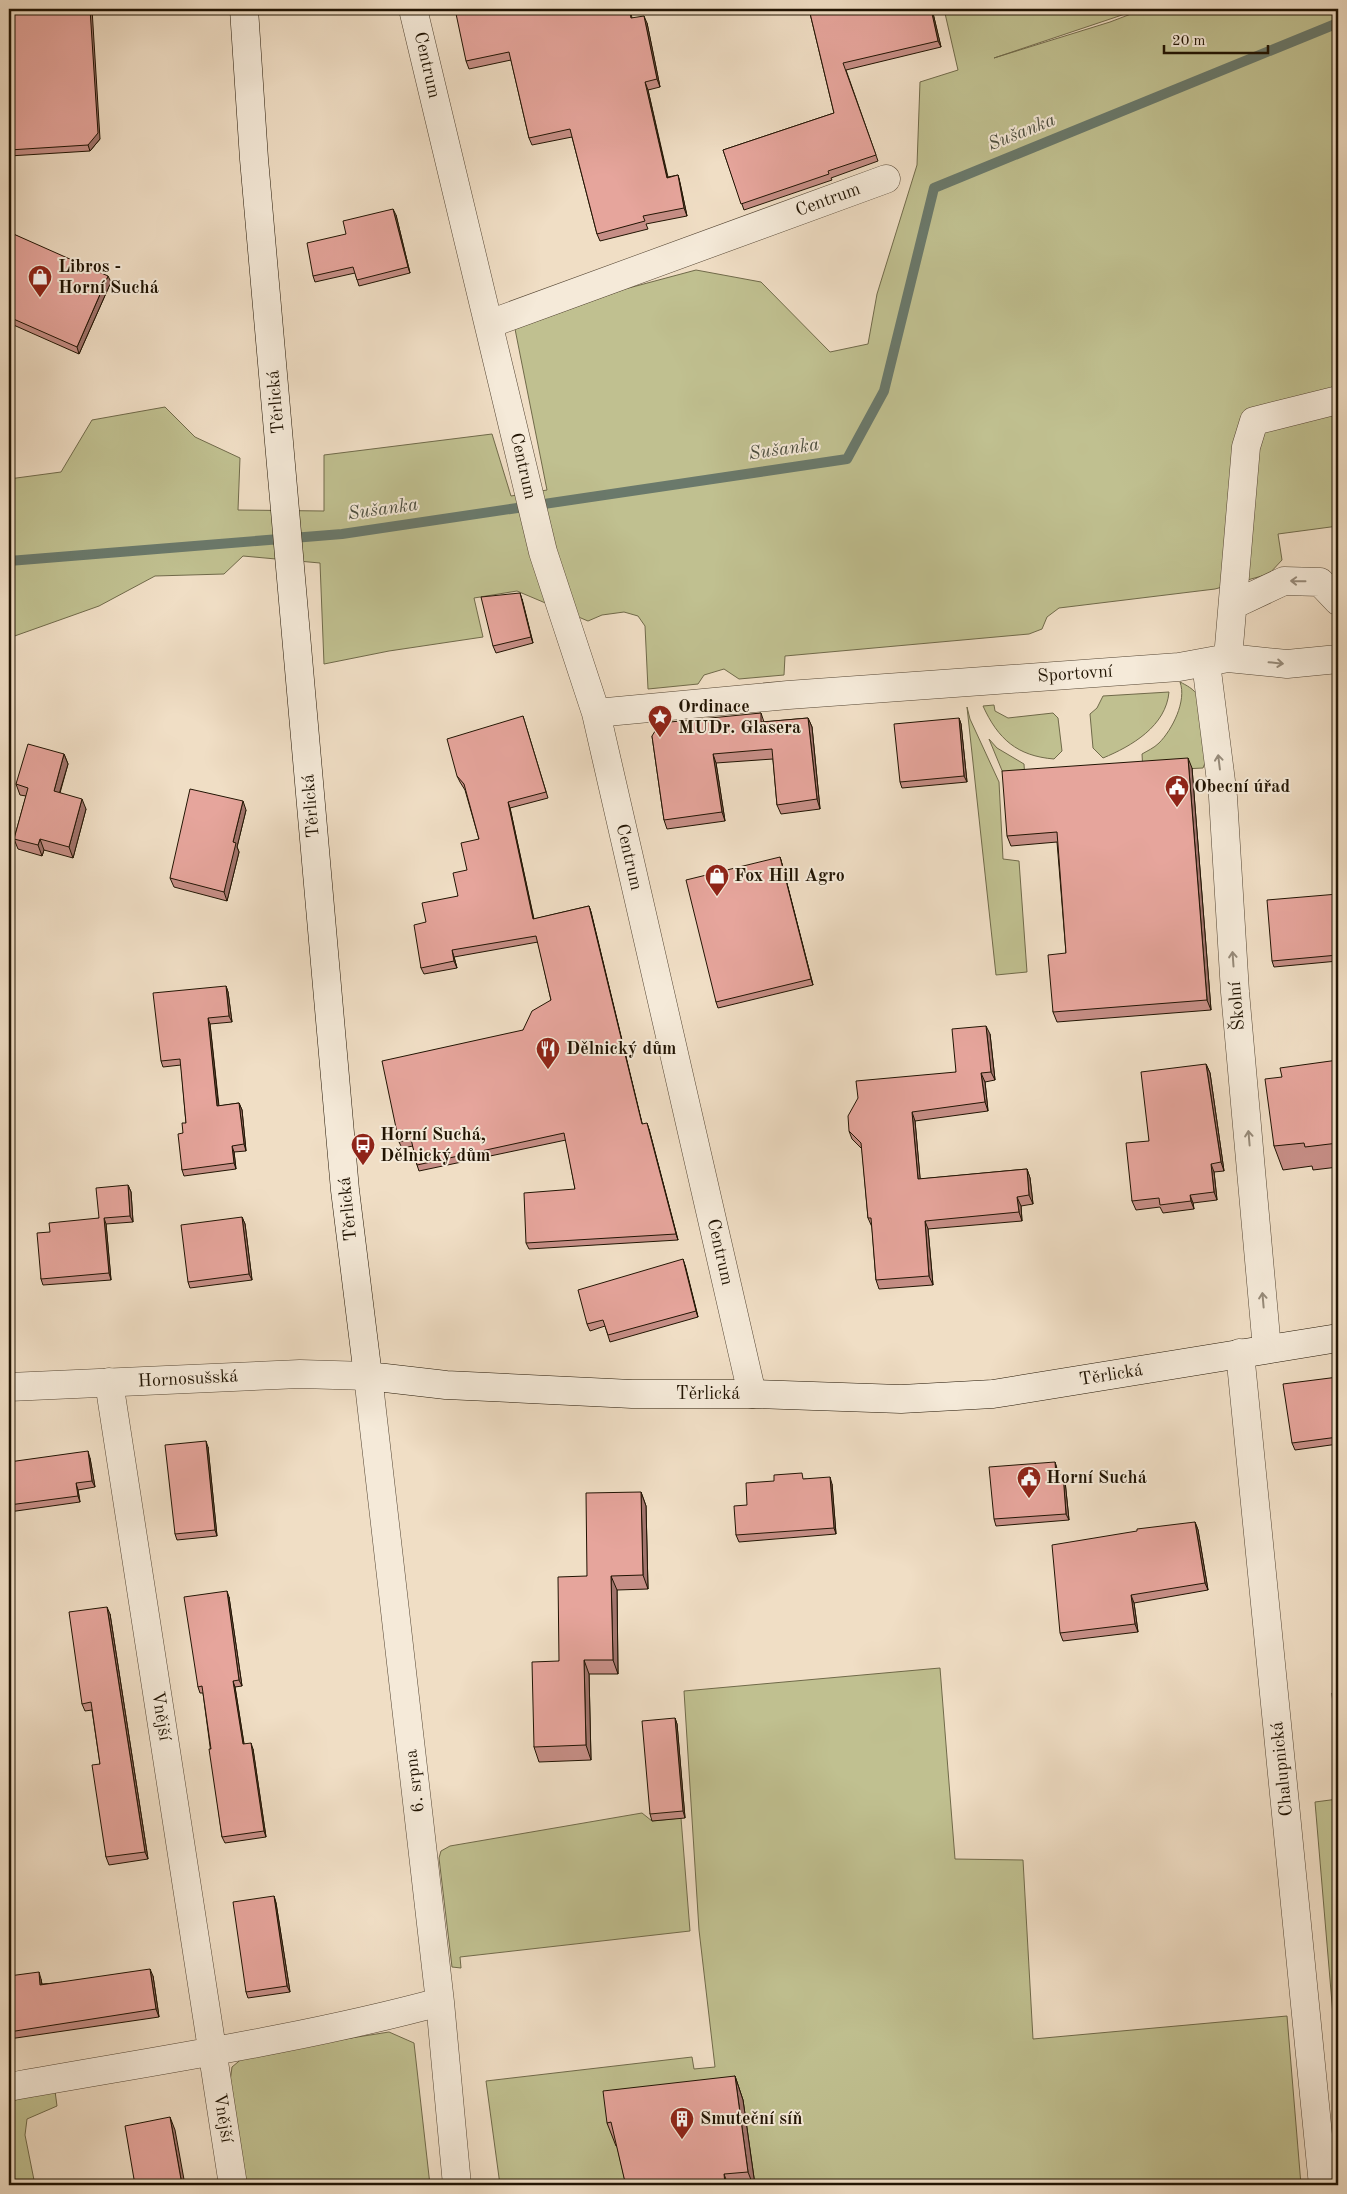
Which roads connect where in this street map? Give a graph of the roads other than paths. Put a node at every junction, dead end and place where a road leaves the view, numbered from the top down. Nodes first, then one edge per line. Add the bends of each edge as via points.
1 (244, 9) edge
2 (413, 9) edge
3 (886, 179) dead end
4 (489, 324) junction
5 (1338, 400) edge
6 (1338, 601) edge
7 (1233, 605) junction
8 (1338, 660) edge
9 (1217, 661) junction
10 (596, 713) junction
11 (1338, 1338) edge
12 (1267, 1349) junction
13 (1240, 1353) junction
14 (368, 1376) junction
15 (109, 1382) junction
16 (9, 1387) edge
17 (752, 1394) junction
18 (440, 2002) junction
19 (213, 2051) junction
20 (9, 2087) edge
21 (233, 2185) edge
22 (457, 2185) edge
23 (1323, 2185) edge

1 - 14 street, Těrlická via 250,112 345,1190
2 - 4 street, Centrum
3 - 4 street, Centrum
4 - 10 street, Centrum via 543,552
5 - 7 street via 1254,420 1246,447
6 -> 7 street via 1320,582 1284,581
7 - 9 street
9 -> 8 street, Sportovní via 1287,664
9 - 10 street, Sportovní via 1179,667
12 -> 9 street, Školní via 1235,992
10 - 17 street, Centrum
11 - 12 street, Těrlická
12 - 13 street, Těrlická
13 - 17 street, Těrlická via 993,1394 901,1400
13 - 23 street, Chalupnická
14 - 15 street, Hornosušská via 300,1374
14 - 17 street, Těrlická via 446,1385 632,1394
14 - 18 street, 6. srpna
15 - 16 street, Hornosušská
15 - 19 street, Vnější
18 - 19 street via 388,2016
18 - 22 street, 6. srpna
19 - 20 street
19 - 21 street, Vnější

